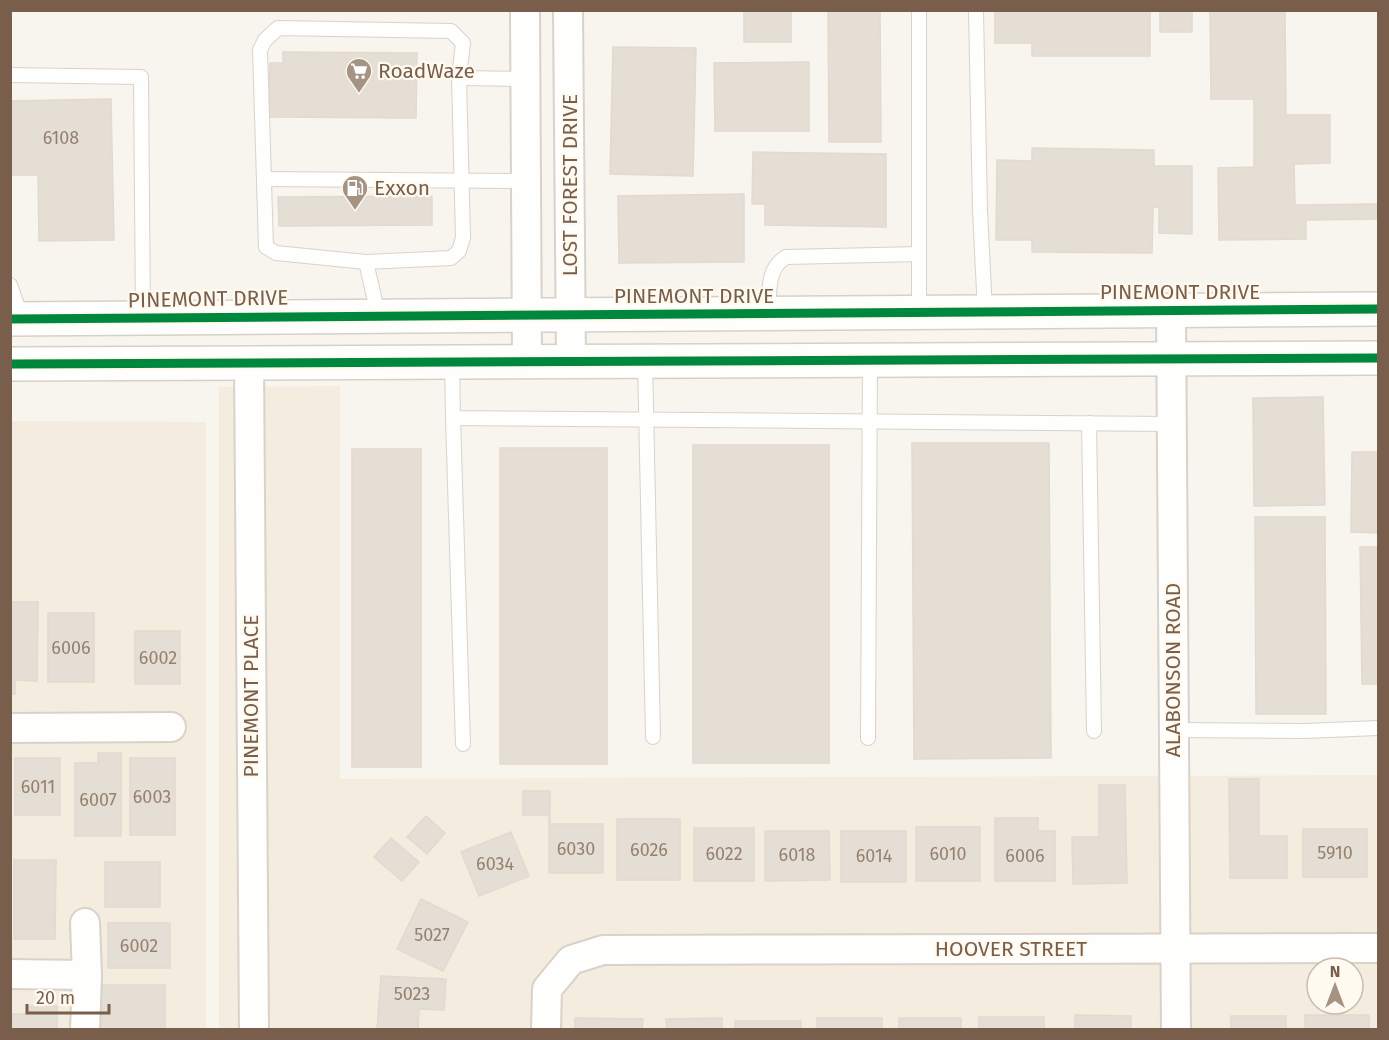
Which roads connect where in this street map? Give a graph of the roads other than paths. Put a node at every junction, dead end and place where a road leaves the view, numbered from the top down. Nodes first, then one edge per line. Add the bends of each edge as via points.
1 (525, 10) edge
2 (568, 10) edge
3 (918, 10) edge
4 (976, 10) edge
5 (10, 75) edge
6 (459, 78) junction
7 (525, 79) junction
8 (569, 79) junction
9 (264, 179) junction
10 (462, 180) junction
11 (526, 182) junction
12 (919, 254) junction
13 (366, 262) junction
14 (10, 285) edge
15 (1378, 309) edge
16 (1171, 310) junction
17 (919, 312) junction
18 (985, 312) junction
19 (768, 313) junction
20 (378, 315) junction
21 (527, 315) junction
22 (571, 315) junction
23 (143, 318) junction
24 (16, 319) edge
25 (1378, 358) edge
26 (870, 359) junction
27 (1171, 359) junction
28 (527, 360) junction
29 (571, 360) junction
30 (645, 360) junction
31 (452, 361) junction
32 (249, 362) junction
33 (17, 364) edge
34 (453, 418) junction
35 (645, 419) junction
36 (869, 421) junction
37 (1089, 423) junction
38 (1171, 424) junction
39 (171, 727) dead end
40 (10, 728) edge
41 (1378, 728) edge
42 (1174, 730) junction
43 (1094, 731) dead end
44 (653, 737) dead end
45 (868, 738) dead end
46 (463, 744) dead end
47 (85, 923) dead end
48 (1175, 948) junction
49 (1378, 948) edge
50 (10, 974) edge
51 (87, 975) junction
52 (86, 1029) edge
53 (254, 1029) edge
54 (546, 1029) edge
55 (1176, 1029) edge

1 - 7 street, LOST FOREST DRIVE
2 - 8 street, LOST FOREST DRIVE
3 - 12 lane
4 - 18 lane
5 - 23 lane via 141,77
6 - 7 lane
6 - 9 lane via 463,43 451,31 278,28 260,50
6 - 10 lane
7 - 8 street
7 - 11 street, LOST FOREST DRIVE
8 - 22 street, LOST FOREST DRIVE
9 - 10 lane
9 - 13 lane via 266,247 276,253
10 - 11 lane
10 - 13 lane via 463,238 459,251 451,258
11 - 21 street, LOST FOREST DRIVE
12 - 17 lane
12 - 19 lane via 786,257 772,271
13 - 20 lane
14 - 24 lane
15 - 16 main road, PINEMONT DRIVE
16 - 18 main road, PINEMONT DRIVE
16 - 27 street, ALABONSON ROAD
17 - 18 main road, PINEMONT DRIVE
17 - 19 main road, PINEMONT DRIVE
19 - 22 main road, PINEMONT DRIVE
20 - 21 main road, PINEMONT DRIVE
20 - 23 main road, PINEMONT DRIVE
21 - 22 main road, PINEMONT DRIVE
21 - 28 street, LOST FOREST DRIVE
22 - 29 street, LOST FOREST DRIVE
23 - 24 main road, PINEMONT DRIVE
24 - 33 main road
25 - 27 main road
26 - 27 main road
26 - 30 main road
26 - 36 lane
27 - 38 street, ALABONSON ROAD
28 - 29 main road
28 - 31 main road
29 - 30 main road
30 - 35 lane
31 - 32 main road
31 - 34 lane
32 - 33 main road
32 - 53 street, PINEMONT PLACE
34 - 35 lane
34 - 46 lane
35 - 36 lane
35 - 44 lane
36 - 37 lane
36 - 45 lane
37 - 38 lane
37 - 43 lane
38 - 42 street, ALABONSON ROAD
39 - 40 street
41 - 42 lane
42 - 48 street, ALABONSON ROAD
47 - 51 street
48 - 49 street, HOOVER STREET
48 - 54 street, HOOVER STREET via 603,950 571,960 547,989
48 - 55 street, ALABONSON ROAD
50 - 51 street
51 - 52 street

